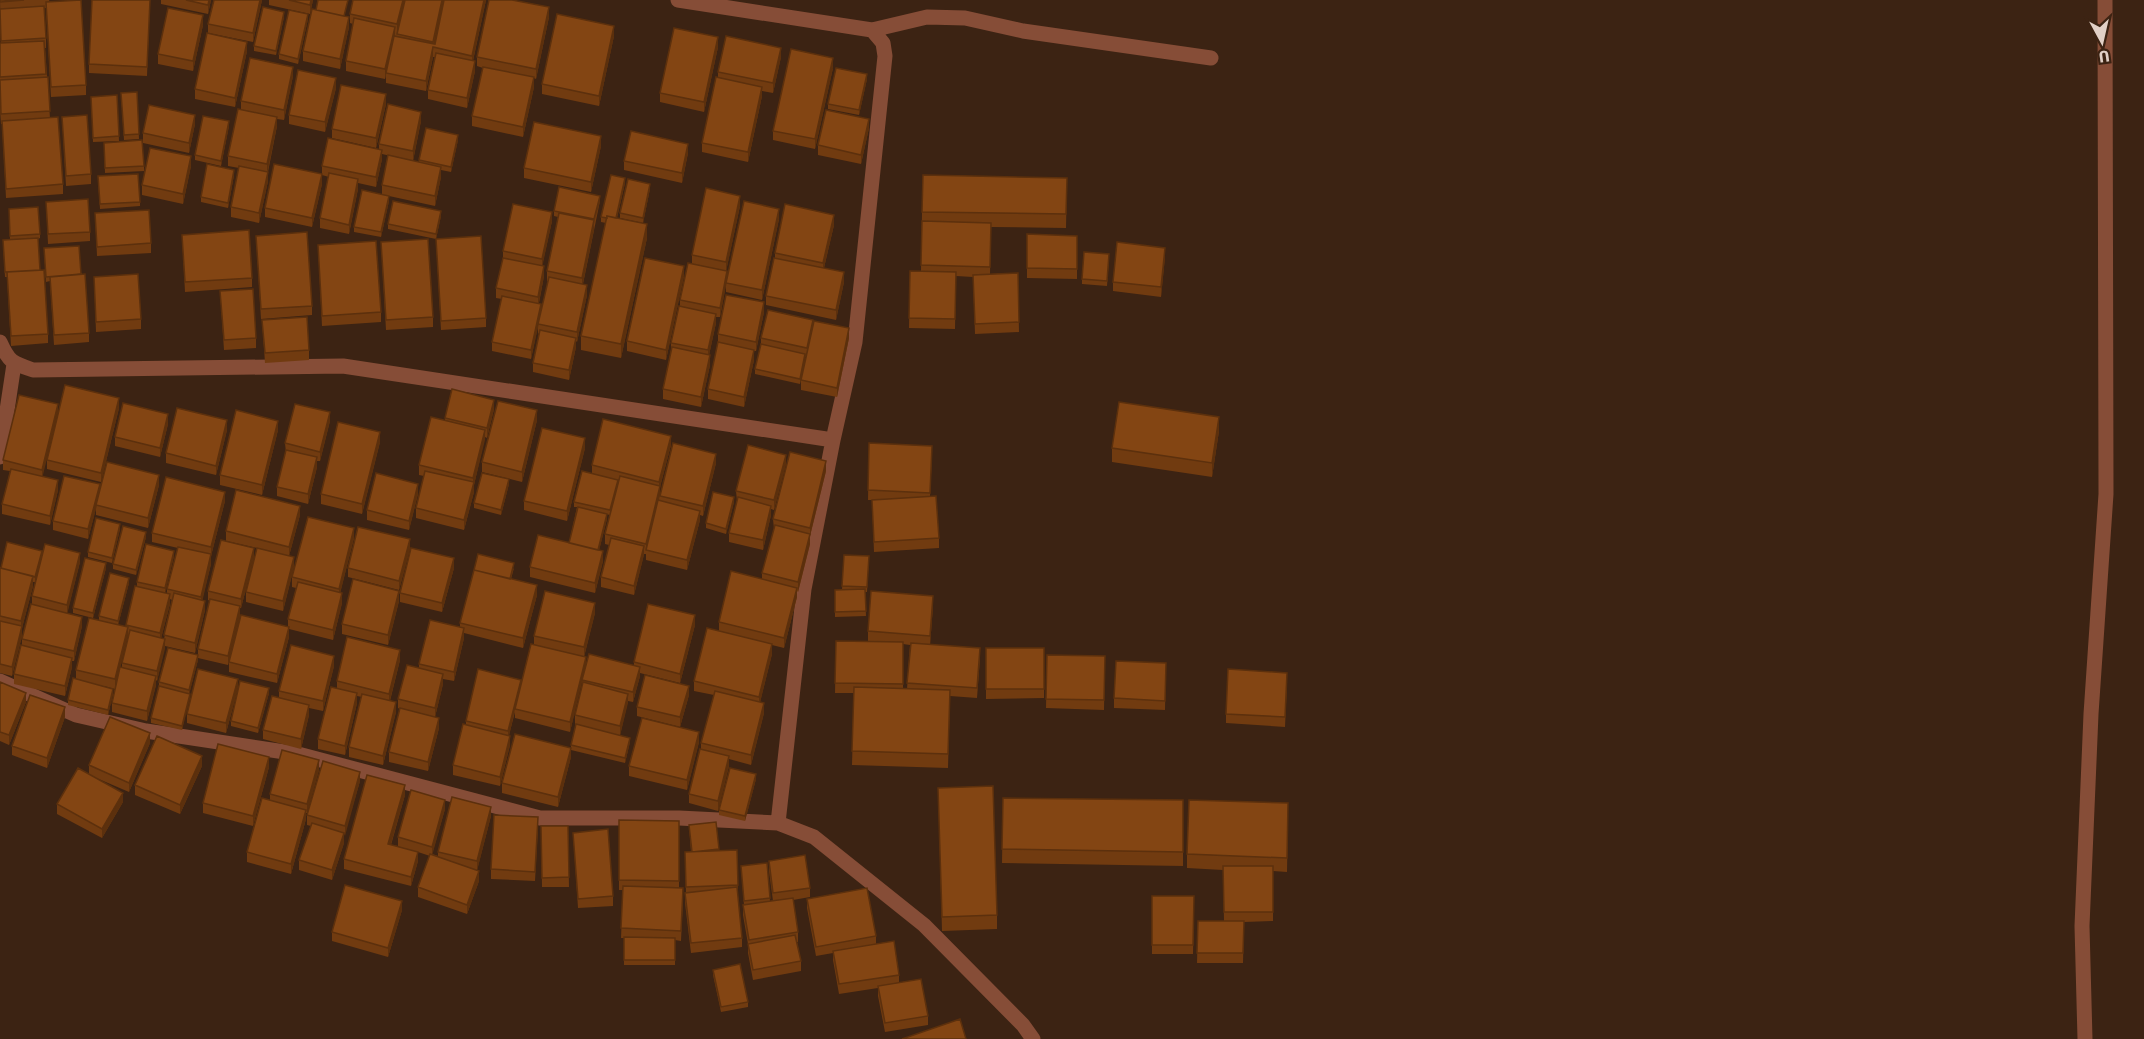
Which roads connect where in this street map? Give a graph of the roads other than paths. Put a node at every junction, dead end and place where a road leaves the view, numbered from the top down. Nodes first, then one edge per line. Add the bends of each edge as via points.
1 (678, 0) edge
2 (2105, 0) edge
3 (872, 30) junction
4 (1211, 58) dead end
5 (0, 342) edge
6 (14, 364) junction
7 (833, 440) junction
8 (0, 457) edge
9 (0, 681) edge
10 (778, 823) junction
11 (1033, 1039) edge
12 (2085, 1039) edge

1 - 3 street
2 - 12 street via 2106,494 2083,891
3 - 4 street via 927,17 965,18 1023,31
3 - 7 street via 883,43 885,56 855,342
5 - 6 street
6 - 7 street via 33,370 343,366
6 - 8 street
7 - 10 street via 804,589
9 - 10 street via 76,716 298,754 540,818
10 - 11 street via 814,837 924,925

